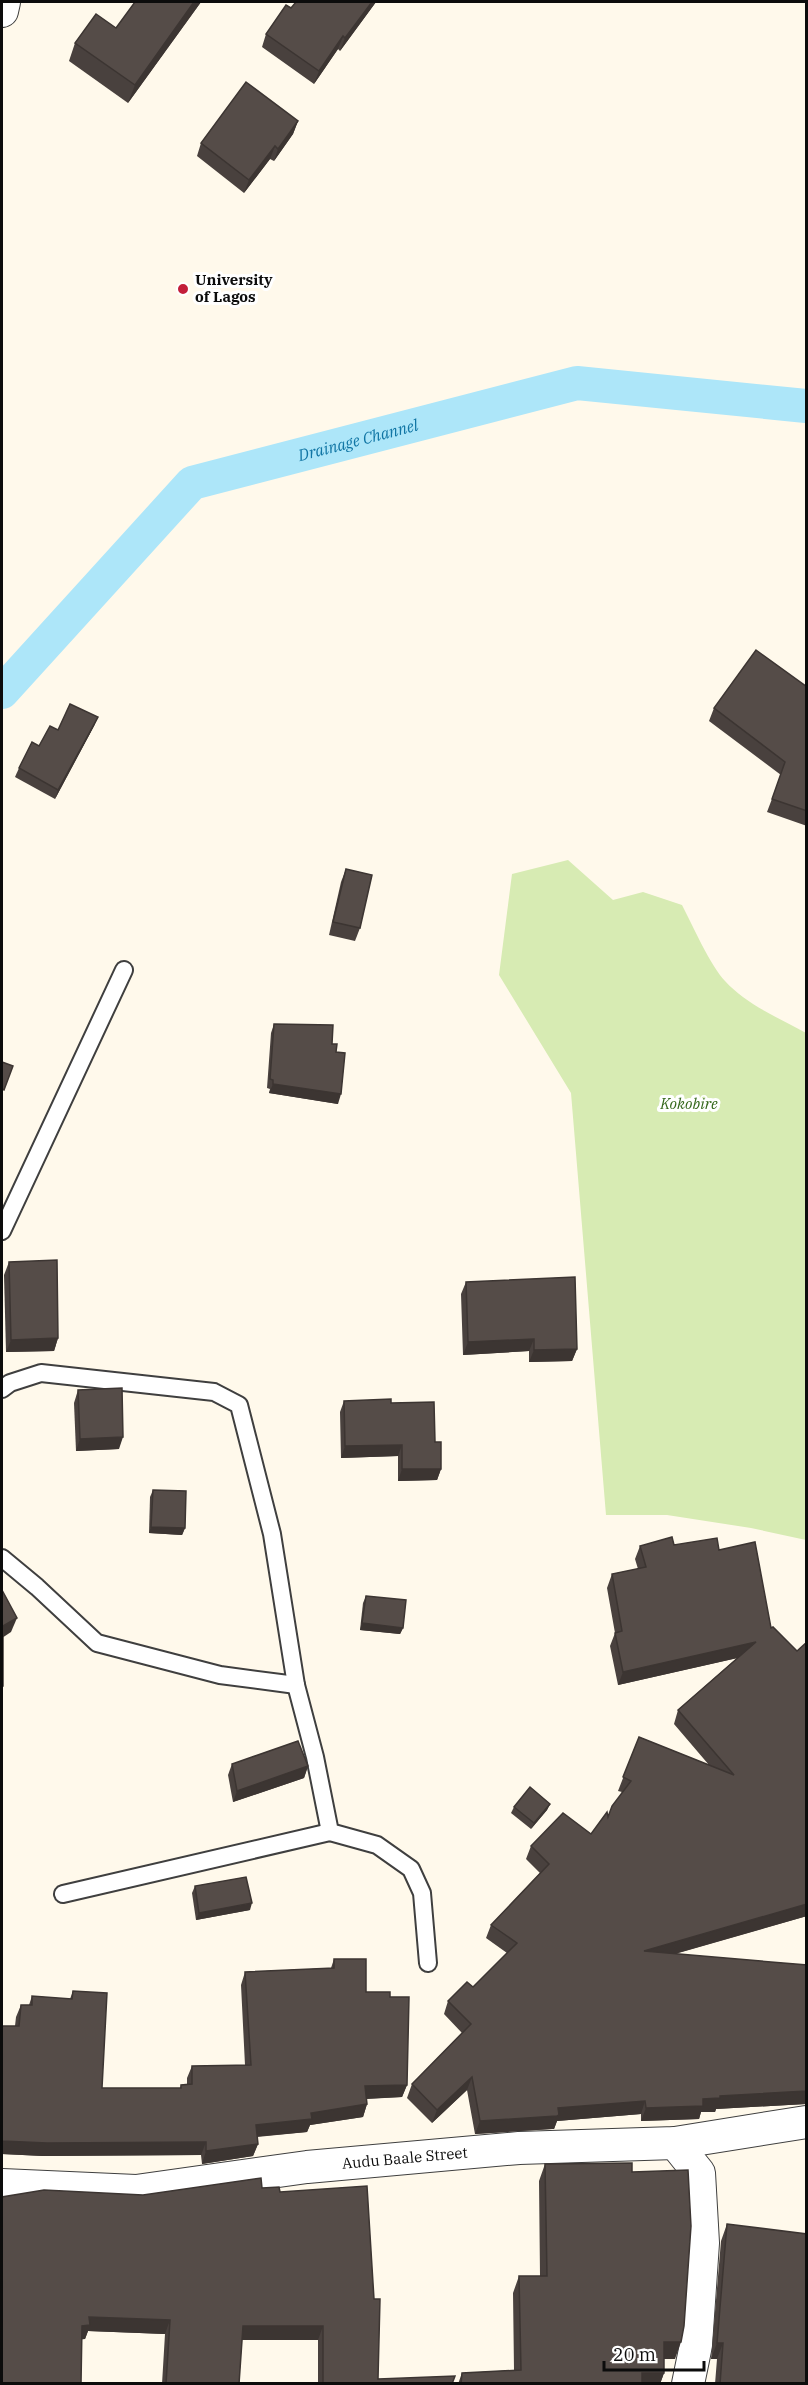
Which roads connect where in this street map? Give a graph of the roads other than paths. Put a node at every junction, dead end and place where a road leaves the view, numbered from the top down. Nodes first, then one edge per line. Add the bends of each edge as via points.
1 (4, 2) edge
2 (2, 11) edge
3 (124, 970) dead end
4 (2, 1231) edge
5 (2, 1389) edge
6 (2, 1558) edge
7 (296, 1685) junction
8 (330, 1832) junction
9 (63, 1894) dead end
10 (428, 1962) dead end
11 (807, 2121) edge
12 (675, 2143) junction
13 (2, 2185) edge
14 (688, 2384) edge

1 - 2 street
3 - 4 lane
5 - 7 lane via 41,1373 214,1392 238,1405 272,1534
6 - 7 lane via 97,1643 220,1675
7 - 8 lane
8 - 9 lane
8 - 10 lane via 377,1845 411,1869 422,1893
11 - 12 street, Audu Baale Street
12 - 13 street, Audu Baale Street via 484,2151 307,2167 136,2190
12 - 14 street via 699,2173 702,2231 696,2345

